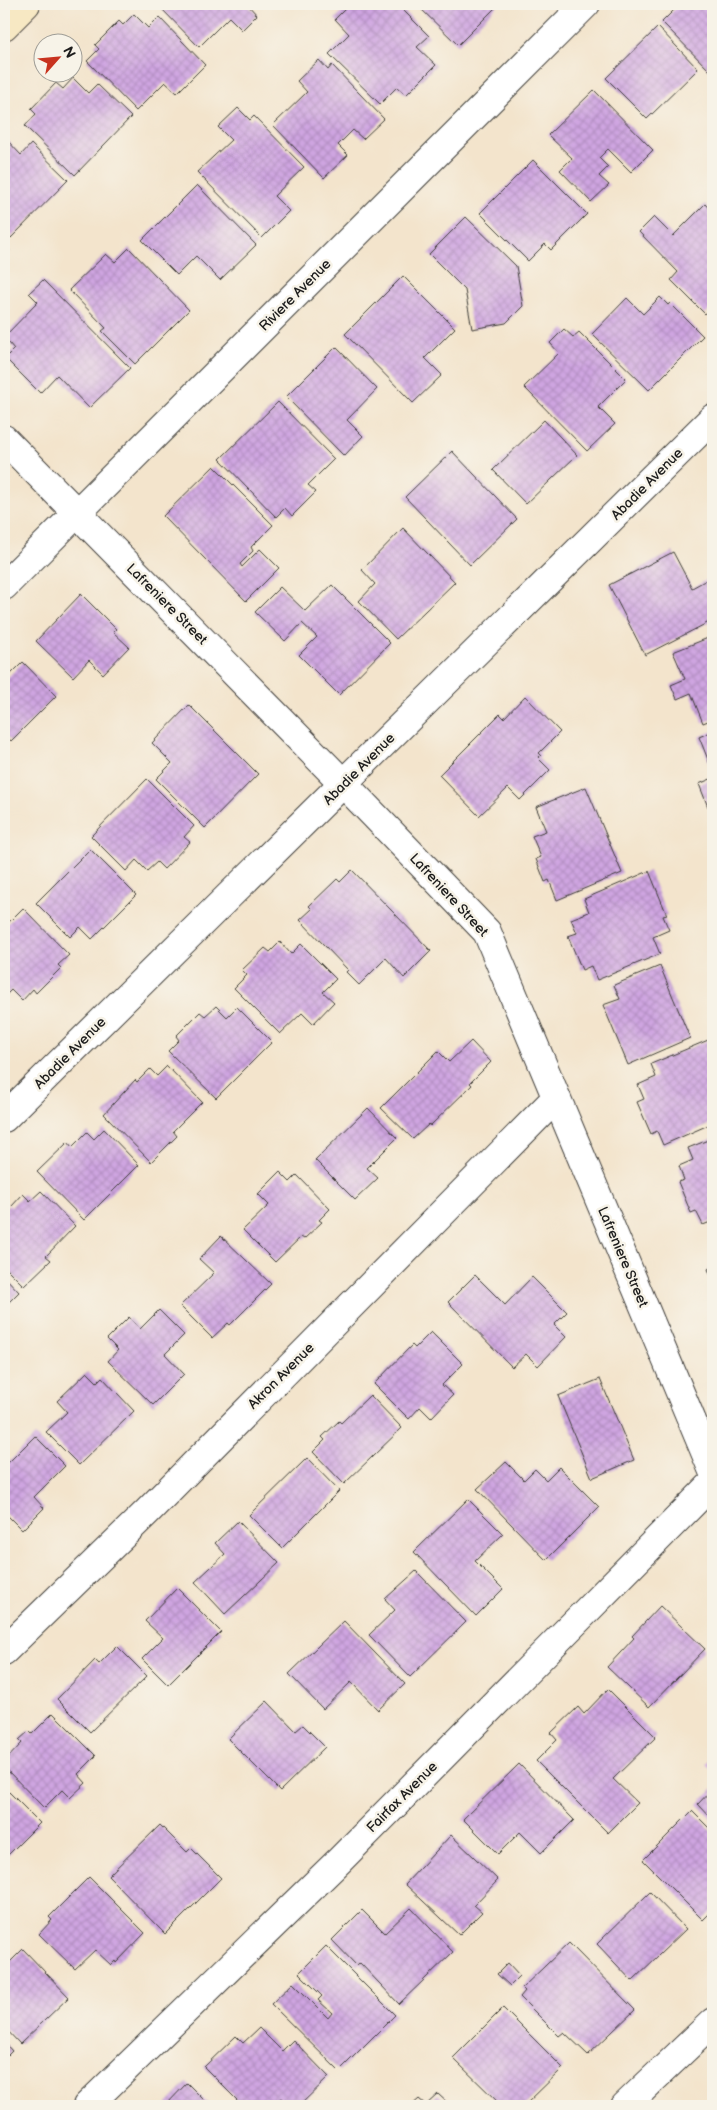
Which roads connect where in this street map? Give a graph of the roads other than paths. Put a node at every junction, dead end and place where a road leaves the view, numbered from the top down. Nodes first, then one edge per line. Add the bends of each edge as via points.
1 (26, 4) edge
2 (586, 4) edge
3 (4, 26) edge
4 (713, 420) edge
5 (4, 439) edge
6 (77, 513) junction
7 (4, 586) edge
8 (344, 784) junction
9 (556, 1098) junction
10 (4, 1118) edge
11 (713, 1471) edge
12 (713, 1483) edge
13 (4, 1651) edge
14 (713, 2022) edge
15 (87, 2106) edge
16 (625, 2106) edge

1 - 3 street
2 - 6 street, Riviere Avenue
4 - 8 street, Abadie Avenue
5 - 6 street, Lafreniere Street
6 - 7 street, Riviere Avenue
6 - 8 street, Lafreniere Street
8 - 9 street, Lafreniere Street via 487,932
8 - 10 street, Abadie Avenue
9 - 11 street, Lafreniere Street
9 - 13 street, Akron Avenue via 148,1512
12 - 15 street, Fairfax Avenue via 340,1860
14 - 16 street

